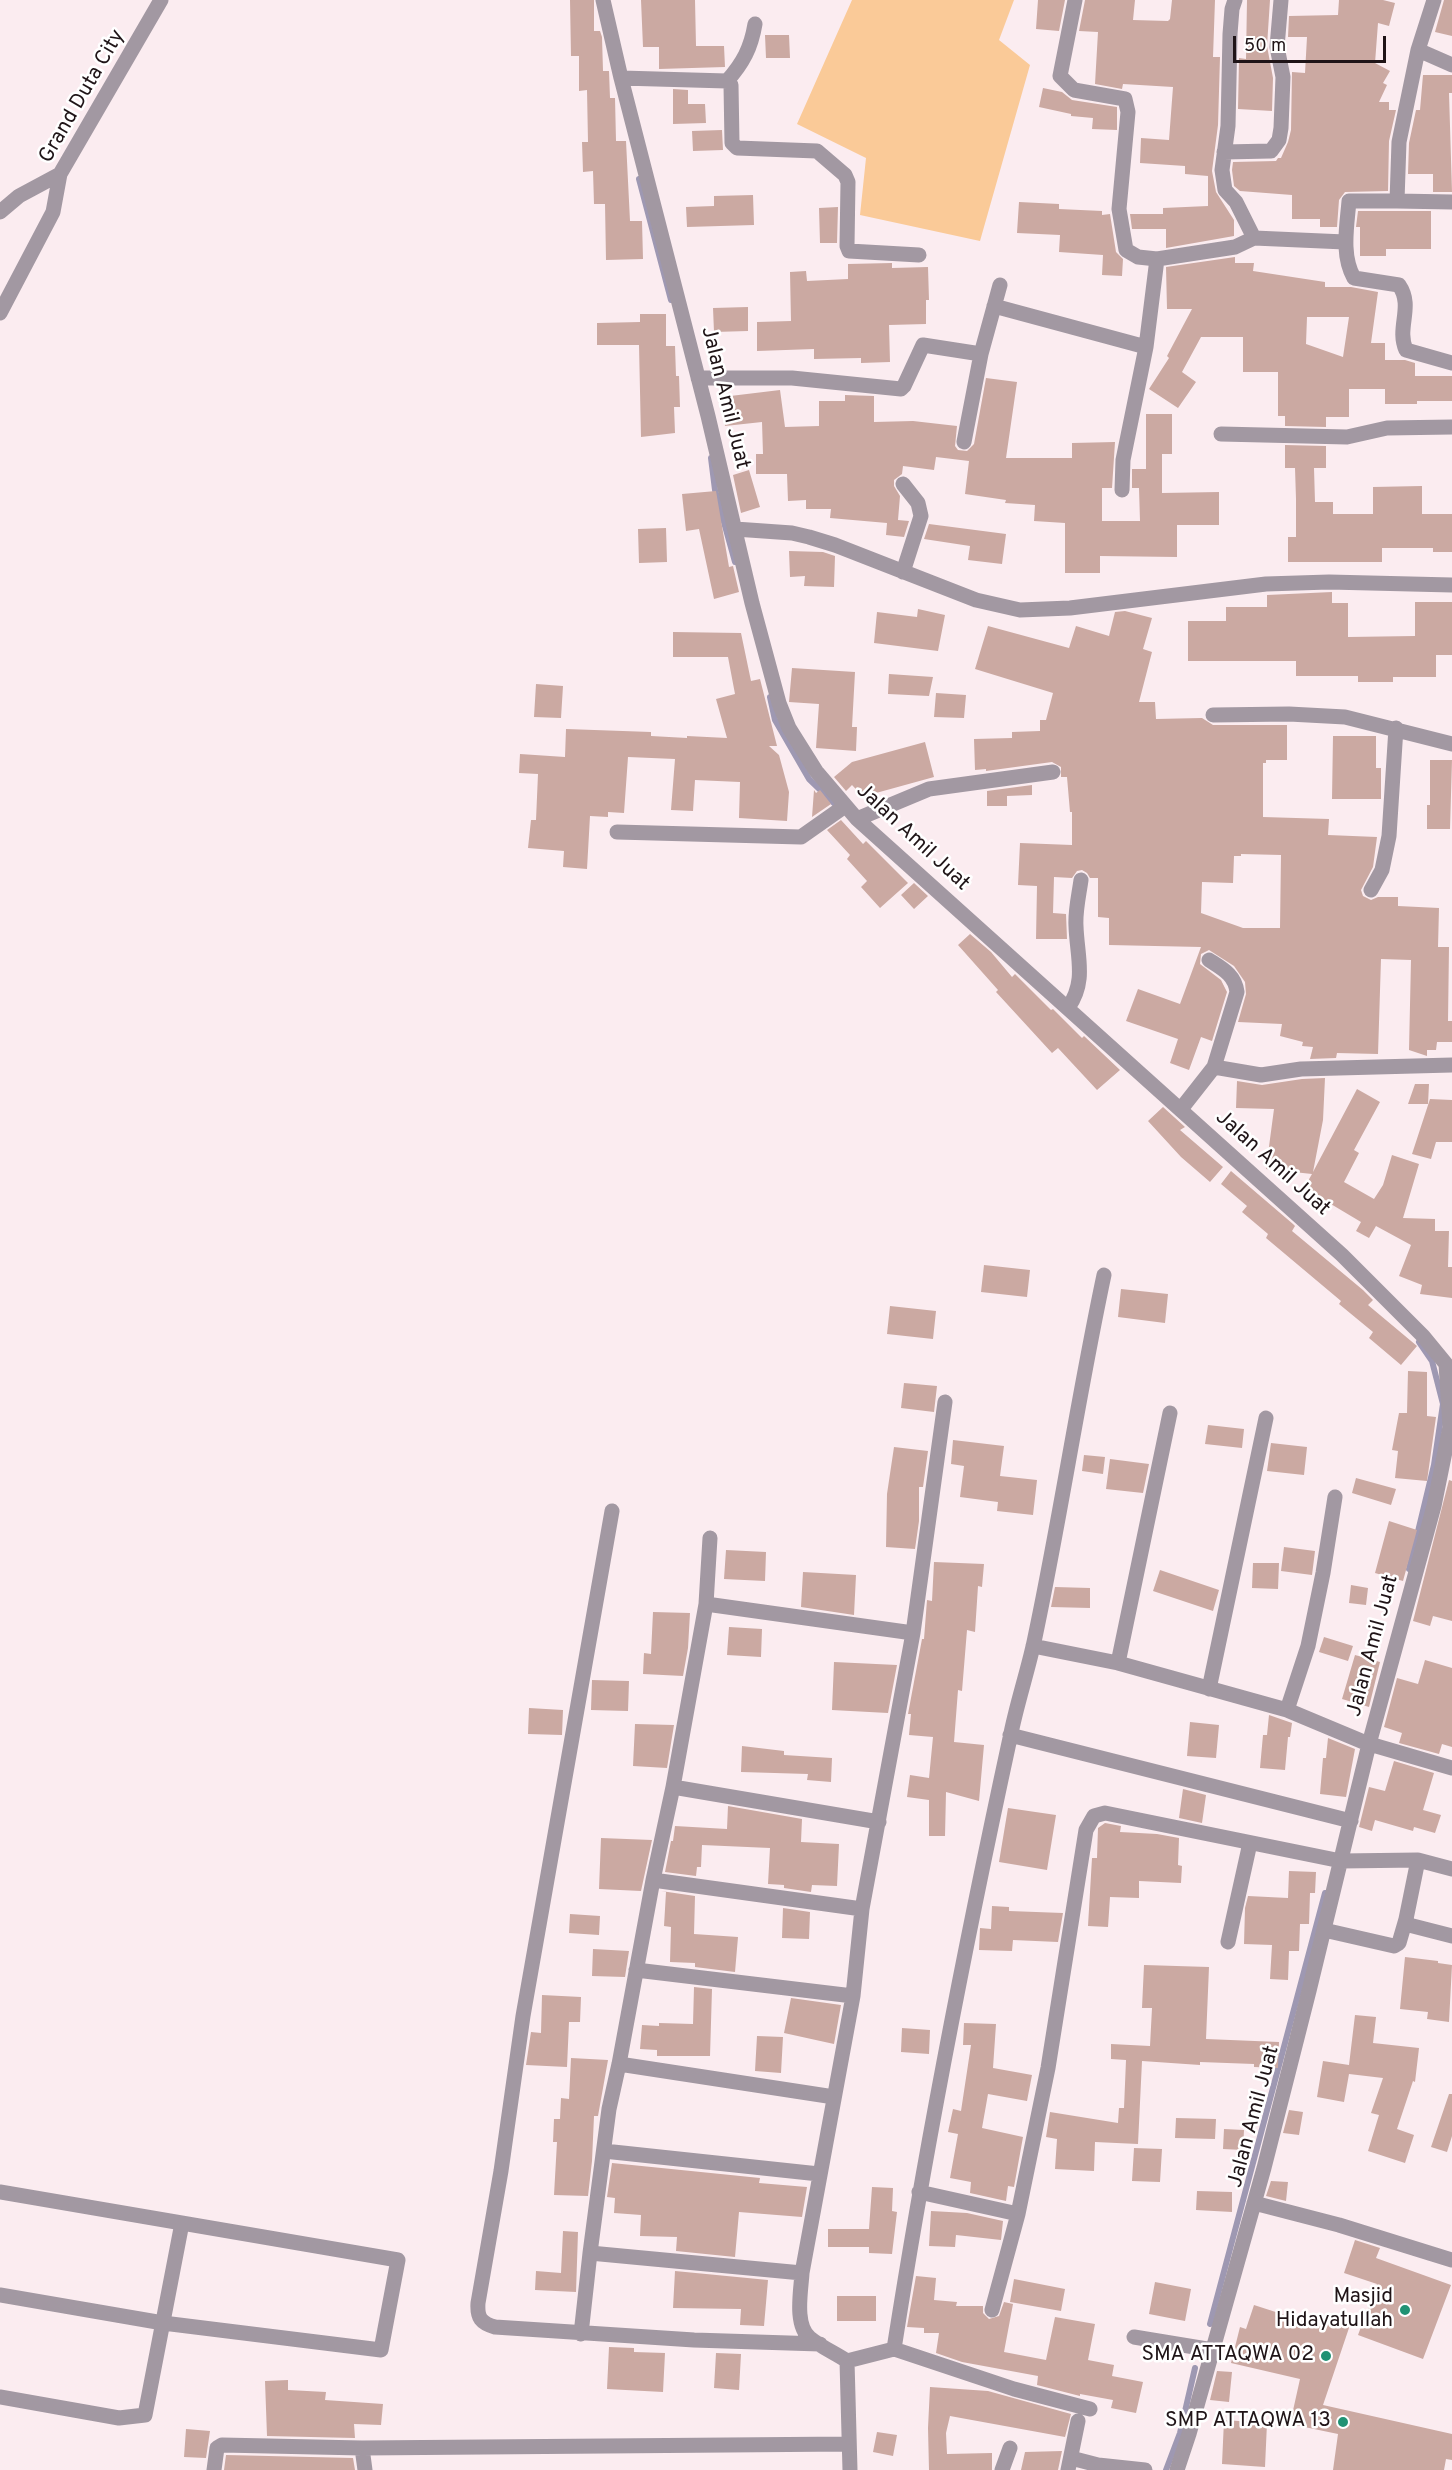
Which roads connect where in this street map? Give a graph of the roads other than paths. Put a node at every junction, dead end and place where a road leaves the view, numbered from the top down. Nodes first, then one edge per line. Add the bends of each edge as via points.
1 (161, 0) edge
2 (603, 0) edge
3 (1075, 0) edge
4 (1235, 0) edge
5 (1281, 0) edge
6 (1434, 0) edge
7 (755, 24) dead end
8 (1418, 50) junction
9 (1452, 65) edge
10 (621, 78) junction
11 (727, 81) junction
12 (1224, 152) junction
13 (60, 174) junction
14 (1397, 201) junction
15 (1452, 202) edge
16 (0, 212) edge
17 (1254, 238) junction
18 (1346, 243) junction
19 (919, 255) dead end
20 (1157, 259) junction
21 (1000, 285) dead end
22 (994, 306) junction
23 (0, 313) edge
24 (1146, 347) junction
25 (981, 354) junction
26 (1452, 363) edge
27 (698, 378) junction
28 (1452, 427) edge
29 (1221, 434) dead end
30 (964, 442) dead end
31 (903, 484) dead end
32 (1122, 490) dead end
33 (735, 529) junction
34 (903, 572) junction
35 (1452, 585) edge
36 (1213, 715) dead end
37 (1396, 728) junction
38 (1452, 744) edge
39 (1053, 772) dead end
40 (846, 806) junction
41 (857, 819) junction
42 (617, 832) dead end
43 (1081, 880) dead end
44 (1371, 890) dead end
45 (1209, 960) dead end
46 (1068, 1008) junction
47 (1452, 1065) edge
48 (1214, 1067) junction
49 (1181, 1109) junction
50 (1104, 1275) dead end
51 (1449, 1361) edge
52 (945, 1402) dead end
53 (1170, 1413) dead end
54 (1266, 1418) dead end
55 (1451, 1427) edge
56 (1335, 1497) dead end
57 (612, 1511) dead end
58 (710, 1538) dead end
59 (706, 1604) junction
60 (913, 1633) junction
61 (1033, 1646) junction
62 (1118, 1664) junction
63 (1209, 1689) junction
64 (1287, 1710) junction
65 (1010, 1735) junction
66 (1366, 1743) junction
67 (1452, 1768) edge
68 (673, 1787) junction
69 (1346, 1820) junction
70 (879, 1822) junction
71 (1250, 1843) junction
72 (1336, 1859) junction
73 (1418, 1860) junction
74 (1452, 1869) edge
75 (653, 1880) junction
76 (862, 1909) junction
77 (1406, 1919) junction
78 (1324, 1930) junction
79 (1452, 1936) edge
80 (1228, 1942) dead end
81 (636, 1970) junction
82 (853, 1996) junction
83 (620, 2064) junction
84 (834, 2097) junction
85 (604, 2151) junction
86 (819, 2174) junction
87 (0, 2192) edge
88 (920, 2192) junction
89 (1254, 2203) junction
90 (1018, 2214) junction
91 (182, 2223) junction
92 (590, 2253) junction
93 (1452, 2260) edge
94 (802, 2273) junction
95 (0, 2295) edge
96 (992, 2310) dead end
97 (163, 2324) junction
98 (581, 2334) junction
99 (1134, 2337) dead end
100 (820, 2344) junction
101 (894, 2349) junction
102 (1213, 2350) junction
103 (847, 2361) junction
104 (0, 2397) edge
105 (1090, 2409) dead end
106 (1078, 2421) dead end
107 (849, 2444) junction
108 (362, 2448) junction
109 (1010, 2448) dead end
110 (1069, 2464) edge
111 (214, 2470) edge
112 (365, 2470) edge
113 (850, 2470) edge
114 (1002, 2470) edge
115 (1145, 2470) edge
116 (1177, 2470) edge

1 - 13 street, Grand Duta City
2 - 10 street, Jalan Amil Juat
3 - 20 street via 1060,76 1074,90 1125,99 1128,112 1119,208 1126,250 1138,257
4 - 12 street
5 - 12 street via 1276,47 1283,77 1279,140 1271,151
6 - 8 street
7 - 11 street via 751,46
8 - 9 street
8 - 14 street via 1399,142
10 - 11 street
10 - 27 street, Jalan Amil Juat
11 - 19 street via 731,85 732,143 736,148 817,151 845,175 849,251
12 - 17 street via 1225,190 1236,202
13 - 16 street via 19,196
13 - 23 street, Grand Duta City via 53,212
14 - 15 street
14 - 18 street via 1349,201
17 - 18 street
17 - 20 street via 1235,247
18 - 26 street via 1348,268 1354,278 1400,285 1407,295 1402,341 1406,350
20 - 24 street
21 - 22 street
22 - 24 street
22 - 25 street
24 - 32 street via 1130,415
25 - 27 street via 922,345 901,389 792,378
25 - 30 street
27 - 33 street, Jalan Amil Juat
28 - 29 street via 1387,428 1347,438
31 - 34 street via 918,503 921,516
33 - 34 street via 809,537
33 - 40 street, Jalan Amil Juat via 783,714 816,771
34 - 35 street via 976,600 1020,610 1070,608 1266,584
36 - 37 street via 1310,714
37 - 38 street
37 - 44 street via 1389,836 1382,870
39 - 41 street via 929,789
40 - 41 street, Jalan Amil Juat
40 - 42 street via 801,837
41 - 46 street, Jalan Amil Juat
43 - 46 street via 1076,918 1079,987
45 - 48 street via 1236,982
46 - 49 street, Jalan Amil Juat
47 - 48 street via 1301,1069 1261,1075
48 - 49 street
49 - 51 street, Jalan Amil Juat via 1342,1255
50 - 61 street
51 - 55 street, Jalan Amil Juat
52 - 60 street
53 - 62 street
54 - 63 street
55 - 66 street, Jalan Amil Juat via 1434,1506
56 - 64 street via 1308,1646
57 - 98 street via 523,2016 478,2308 479,2318 486,2325
58 - 59 street
59 - 60 street
59 - 68 street
60 - 70 street
61 - 62 street
61 - 65 street
62 - 63 street
63 - 64 street
64 - 66 street
65 - 69 street
65 - 88 street
66 - 67 street
66 - 69 street, Jalan Amil Juat
68 - 70 street
68 - 75 street
69 - 72 street, Jalan Amil Juat
70 - 76 street
71 - 72 street
71 - 80 street
71 - 90 street via 1106,1813 1094,1816 1088,1824 1048,2068
72 - 73 street
72 - 78 street, Jalan Amil Juat
73 - 74 street
73 - 77 street
75 - 76 street
75 - 81 street
76 - 82 street
77 - 78 street via 1399,1943 1394,1946
77 - 79 street via 1416,1928
78 - 89 street, Jalan Amil Juat
81 - 82 street
81 - 83 street
82 - 84 street
83 - 84 street
83 - 85 street
84 - 86 street
85 - 86 street
85 - 92 street
86 - 94 street
87 - 91 street
88 - 90 street
88 - 101 street
89 - 93 street
89 - 102 street, Jalan Amil Juat
90 - 96 street
91 - 97 street
91 - 97 street via 398,2260 381,2350
92 - 94 street
92 - 98 street
94 - 100 street via 801,2321 805,2332
95 - 97 street
97 - 104 street via 145,2415 119,2418
98 - 100 street
99 - 102 street
100 - 103 street
101 - 103 street
101 - 105 street via 1014,2389
102 - 116 street, Jalan Amil Juat
103 - 107 street
106 - 110 street
107 - 108 street
107 - 113 street
108 - 111 street via 222,2445 217,2448
108 - 112 street
109 - 114 street
110 - 115 street

